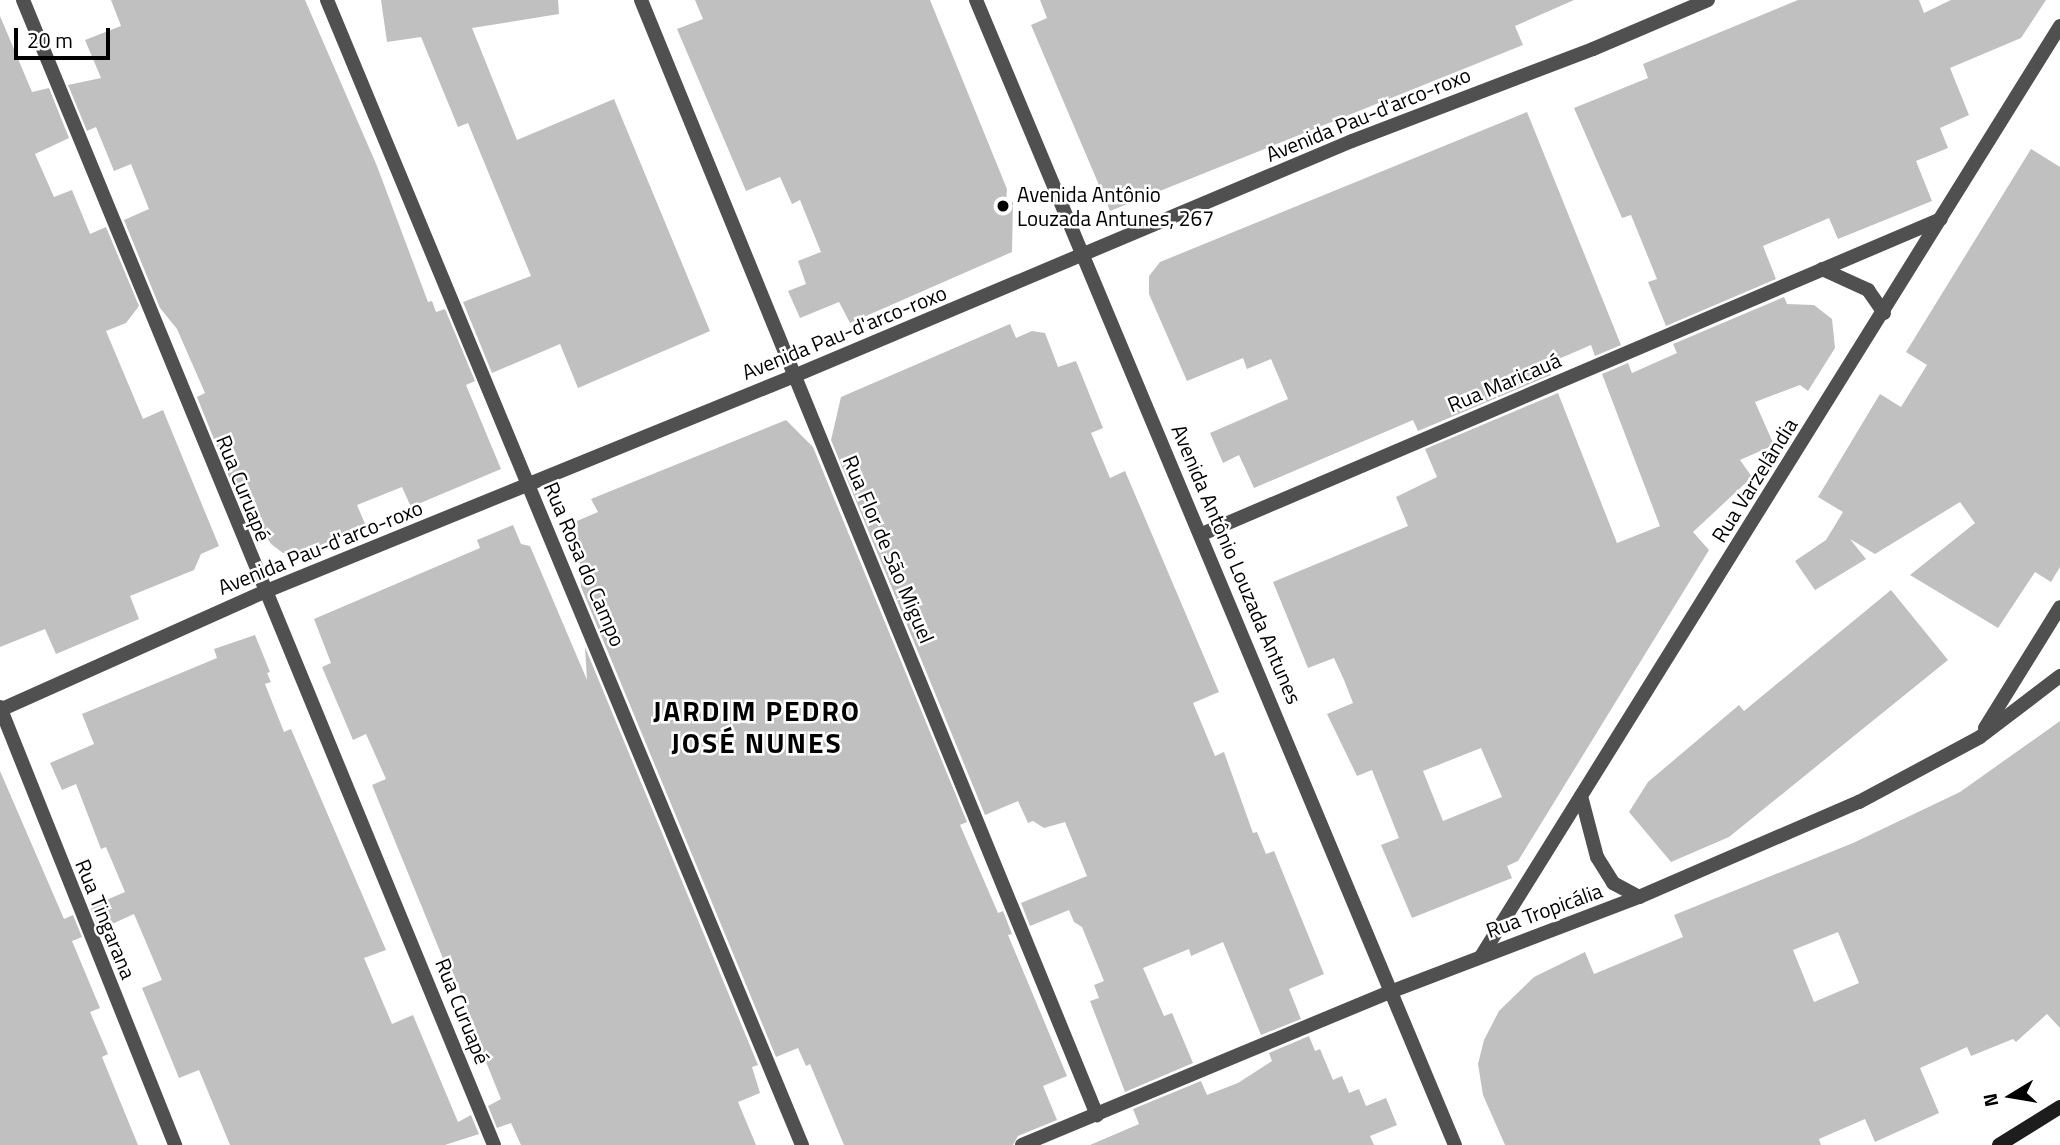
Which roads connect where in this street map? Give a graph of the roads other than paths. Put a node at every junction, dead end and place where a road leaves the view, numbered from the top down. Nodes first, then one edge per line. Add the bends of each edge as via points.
1 (23, 0) edge
2 (327, 0) edge
3 (641, 0) edge
4 (976, 0) edge
5 (1707, 0) edge
6 (2060, 26) edge
7 (1942, 219) junction
8 (1085, 255) junction
9 (1822, 269) junction
10 (1884, 313) junction
11 (794, 376) junction
12 (529, 485) junction
13 (1202, 534) junction
14 (264, 592) junction
15 (2060, 607) edge
16 (2060, 676) edge
17 (0, 709) edge
18 (1980, 737) junction
19 (1581, 796) junction
20 (1639, 897) junction
21 (1482, 955) junction
22 (1390, 992) junction
23 (2060, 1107) edge
24 (1097, 1115) junction
25 (175, 1145) edge
26 (494, 1145) edge
27 (802, 1145) edge
28 (1022, 1145) edge
29 (1455, 1145) edge
30 (2000, 1145) edge

1 - 14 street, Rua Curuapé
2 - 12 street, Rua Rosa do Campo
3 - 11 street, Rua Flor de São Miguel
4 - 8 street, Avenida Antônio Louzada Antunes
5 - 8 street, Avenida Pau-d'arco-roxo via 1352,141
6 - 7 street, Rua Varzelândia
7 - 9 street, Rua Maricauá
7 - 10 street, Rua Varzelândia
8 - 11 street, Avenida Pau-d'arco-roxo
8 - 13 street, Avenida Antônio Louzada Antunes
9 - 10 street via 1868,290
9 - 13 street, Rua Maricauá
10 - 19 street, Rua Varzelândia
11 - 12 street, Avenida Pau-d'arco-roxo
11 - 24 street, Rua Flor de São Miguel
12 - 14 street, Avenida Pau-d'arco-roxo
12 - 27 street, Rua Rosa do Campo
13 - 22 street, Avenida Antônio Louzada Antunes
14 - 17 street, Avenida Pau-d'arco-roxo
14 - 26 street, Rua Curuapé
15 - 18 street
16 - 18 street, Rua Tropicália
17 - 25 street, Rua Tingarana
18 - 20 street, Rua Tropicália via 1859,802
19 - 20 street via 1597,858 1613,883
19 - 21 street, Rua Varzelândia
20 - 21 street, Rua Tropicália
21 - 22 street, Rua Tropicália
22 - 24 street, Rua Tropicália
22 - 29 street, Avenida Antônio Louzada Antunes
23 - 30 street
24 - 28 street, Rua Tropicália

